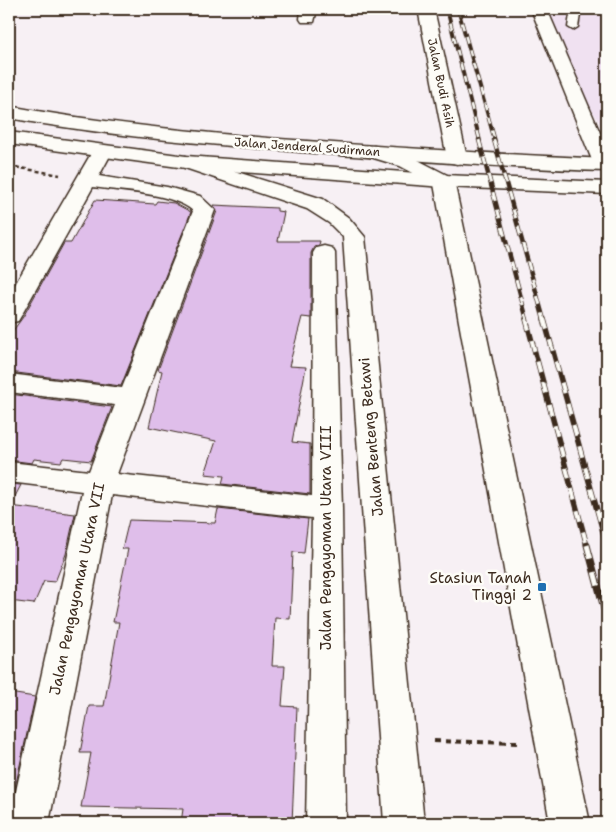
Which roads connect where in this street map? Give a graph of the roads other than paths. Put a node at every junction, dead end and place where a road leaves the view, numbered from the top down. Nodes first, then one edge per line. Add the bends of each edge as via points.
1 (426, 9) edge
2 (539, 9) edge
3 (576, 9) edge
4 (573, 27) dead end
5 (9, 112) edge
6 (9, 138) edge
7 (235, 142) junction
8 (102, 152) junction
9 (374, 152) junction
10 (457, 158) junction
11 (186, 162) junction
12 (224, 165) junction
13 (606, 165) edge
14 (88, 180) junction
15 (444, 181) junction
16 (607, 188) edge
17 (324, 253) dead end
18 (9, 316) edge
19 (9, 383) edge
20 (132, 398) junction
21 (9, 472) edge
22 (99, 482) junction
23 (327, 509) junction
24 (29, 823) edge
25 (326, 823) edge
26 (404, 823) edge
27 (570, 823) edge

1 - 10 main road, Jalan Budi Asih
2 - 13 main road
3 - 4 lane
5 - 7 main road, Jalan Jenderal Sudirman via 82,126
6 - 8 main road, Jalan Jenderal Sudirman
7 - 9 main road, Jalan Jenderal Sudirman
7 - 12 main road
8 - 11 main road, Jalan Jenderal Sudirman
8 - 14 main road
9 - 10 main road, Jalan Jenderal Sudirman
9 - 15 main road via 415,166
10 - 13 main road, Jalan Jenderal Sudirman
11 - 12 main road, Jalan Jenderal Sudirman
11 - 26 main road, Jalan Benteng Betawi via 315,204 340,220 354,237
12 - 15 main road, Jalan Jenderal Sudirman
14 - 18 main road
14 - 20 main road, Jalan Pengayoman Utara VII via 167,193 194,200 204,210
15 - 16 main road, Jalan Jenderal Sudirman
15 - 27 main road
17 - 23 main road, Jalan Pengayoman Utara VIII
19 - 20 main road
20 - 22 main road, Jalan Pengayoman Utara VII
21 - 22 main road
22 - 23 main road
22 - 24 main road, Jalan Pengayoman Utara VII
23 - 25 main road, Jalan Pengayoman Utara VIII

